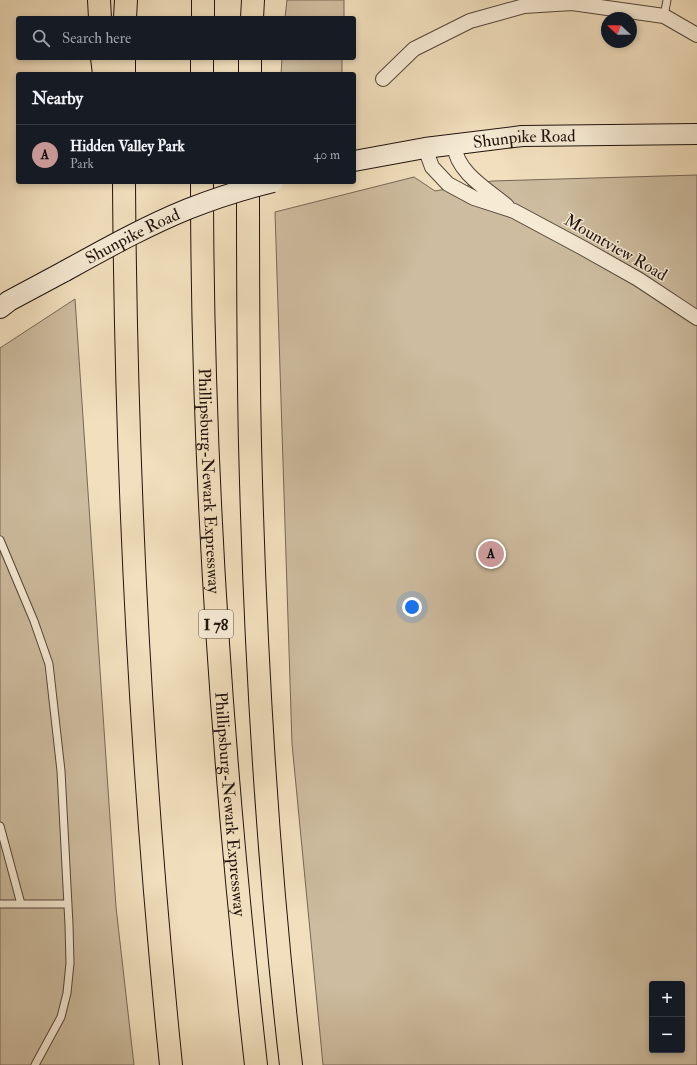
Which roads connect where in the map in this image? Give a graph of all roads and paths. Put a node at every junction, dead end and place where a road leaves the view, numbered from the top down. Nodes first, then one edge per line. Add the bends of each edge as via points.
1 (99, 0) edge
2 (126, 0) edge
3 (203, 0) edge
4 (253, 0) edge
5 (667, 0) edge
6 (100, 16) edge
7 (125, 16) edge
8 (203, 16) edge
9 (252, 16) edge
10 (664, 16) junction
11 (697, 35) edge
12 (102, 60) edge
13 (124, 60) edge
14 (202, 60) edge
15 (250, 60) edge
16 (104, 72) edge
17 (124, 72) edge
18 (202, 72) edge
19 (250, 72) edge
20 (383, 79) dead end
21 (697, 134) edge
22 (454, 145) junction
23 (425, 148) junction
24 (356, 161) edge
25 (202, 184) edge
26 (248, 184) edge
27 (265, 184) edge
28 (123, 187) edge
29 (514, 211) junction
30 (0, 308) edge
31 (697, 318) edge
32 (0, 540) edge
33 (0, 826) edge
34 (0, 904) edge
35 (21, 904) junction
36 (68, 904) junction
37 (35, 1065) edge
38 (171, 1065) edge
39 (256, 1065) edge
40 (291, 1065) edge

1 - 6 highway
2 - 7 highway
3 - 8 highway
4 - 9 highway
5 - 10 lane
10 - 11 street
10 - 20 street via 572,3 524,6 470,20 414,49
12 - 16 highway
13 - 17 highway
14 - 18 highway
15 - 19 highway
21 - 22 street, Shunpike Road via 522,136
22 - 23 street, Shunpike Road
22 - 29 street, Mountview Road via 459,163 468,173
23 - 24 street, Shunpike Road
23 - 29 street, Mountview Road via 432,167 448,184 474,198
25 - 39 highway, Phillipsburg-Newark Expressway / I 78 via 206,383 219,671 242,948
26 - 40 highway, I 78 via 250,444 259,672 273,885
27 - 30 street, Shunpike Road, bridge via 233,192 148,227 9,300
28 - 38 highway via 129,447 137,635 152,862
29 - 31 street, Mountview Road via 638,279
32 - 36 lane via 43,644 52,676 61,771
33 - 35 lane
34 - 35 lane
35 - 36 lane
36 - 37 lane via 70,963 65,1006

